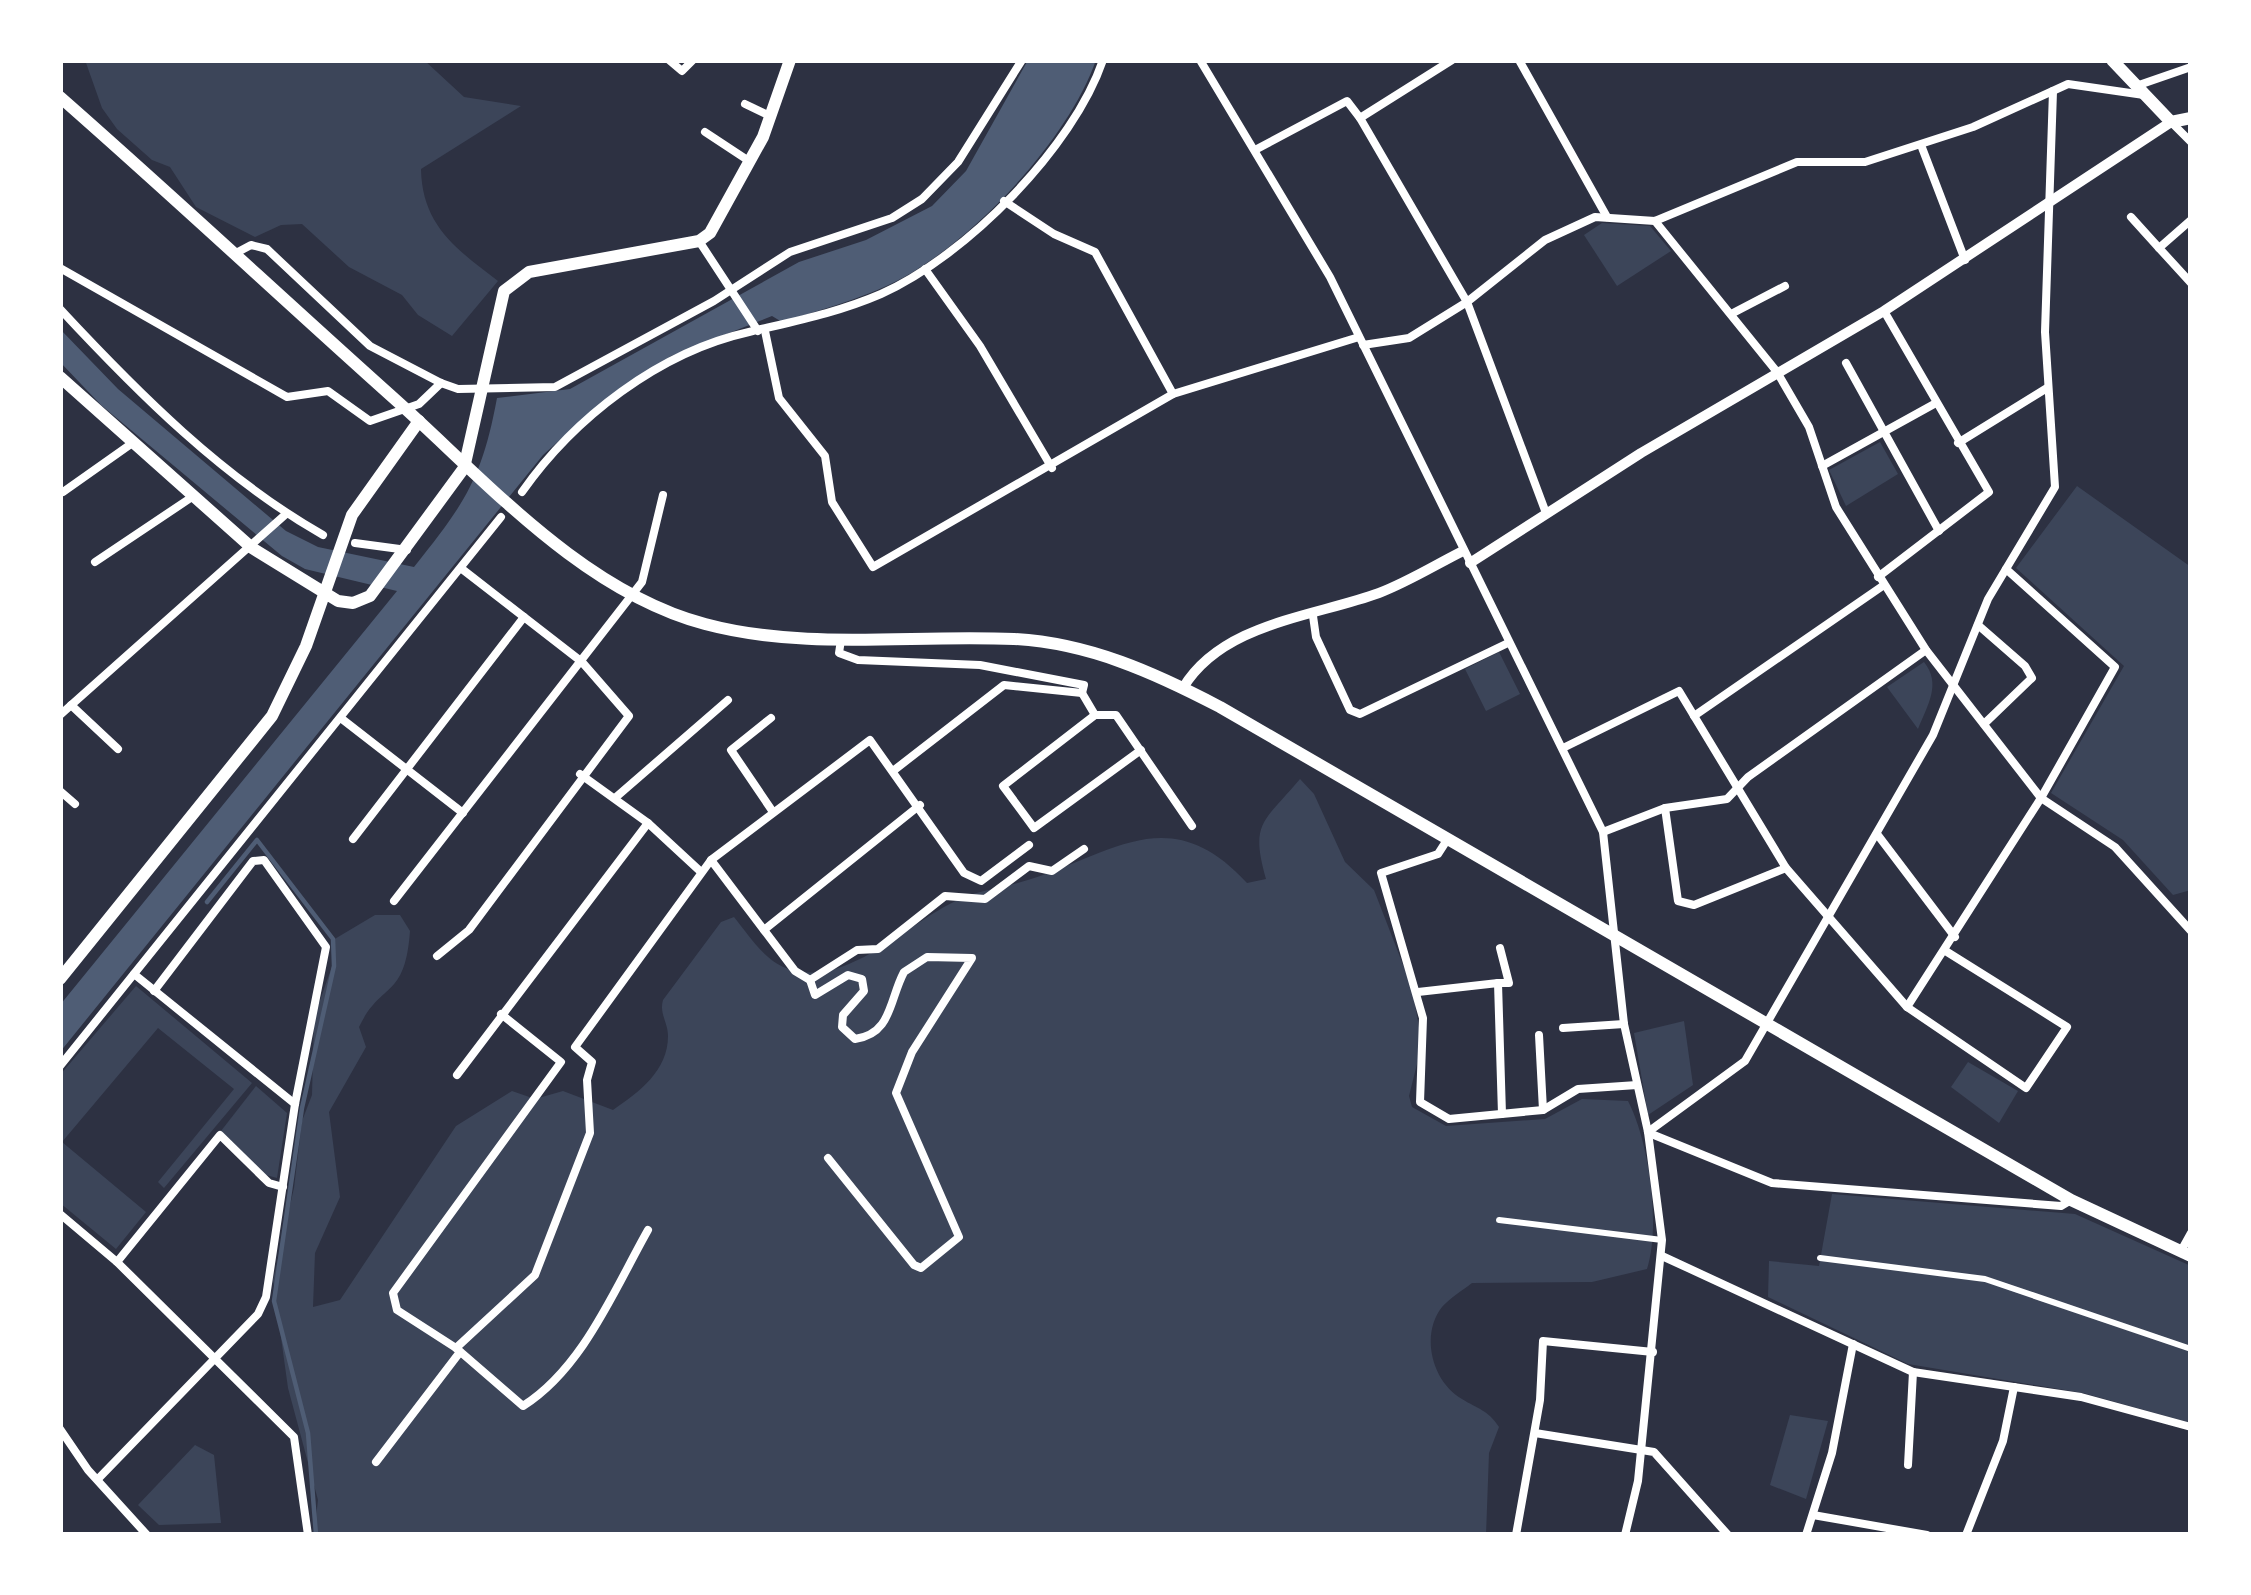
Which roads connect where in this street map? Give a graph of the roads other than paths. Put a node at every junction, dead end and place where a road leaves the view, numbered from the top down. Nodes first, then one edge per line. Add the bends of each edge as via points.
1 (669, 60) edge
2 (693, 60) edge
3 (790, 60) edge
4 (1022, 60) edge
5 (1103, 60) edge
6 (1200, 60) edge
7 (1452, 60) edge
8 (1519, 60) edge
9 (2112, 60) edge
10 (2191, 67) edge
11 (2053, 91) junction
12 (2140, 91) junction
13 (60, 97) edge
14 (745, 104) dead end
15 (772, 117) junction
16 (1360, 118) junction
17 (2191, 118) edge
18 (2171, 122) junction
19 (705, 132) dead end
20 (2191, 142) edge
21 (1921, 145) junction
22 (1256, 150) junction
23 (750, 162) junction
24 (1004, 201) junction
25 (2045, 209) junction
26 (2131, 217) dead end
27 (1608, 219) junction
28 (2191, 220) edge
29 (1654, 221) junction
30 (699, 241) junction
31 (2159, 248) junction
32 (236, 253) junction
33 (1965, 260) junction
34 (60, 268) edge
35 (925, 268) junction
36 (2191, 283) edge
37 (1785, 286) dead end
38 (736, 290) junction
39 (1467, 302) junction
40 (60, 309) edge
41 (1884, 311) junction
42 (1733, 313) junction
43 (760, 329) junction
44 (1361, 341) junction
45 (1846, 363) dead end
46 (1777, 372) junction
47 (60, 377) edge
48 (441, 383) junction
49 (483, 387) junction
50 (2047, 388) junction
51 (1173, 394) junction
52 (1936, 403) junction
53 (419, 421) junction
54 (1883, 433) junction
55 (1958, 443) junction
56 (131, 445) junction
57 (1822, 466) junction
58 (1052, 468) junction
59 (63, 492) dead end
60 (522, 492) dead end
61 (663, 495) dead end
62 (192, 497) junction
63 (1546, 514) junction
64 (283, 516) junction
65 (501, 518) dead end
66 (1939, 531) junction
67 (322, 535) dead end
68 (256, 544) junction
69 (348, 544) junction
70 (1463, 551) junction
71 (404, 555) junction
72 (95, 562) dead end
73 (1470, 563) junction
74 (462, 569) junction
75 (2006, 569) junction
76 (1881, 581) junction
77 (323, 593) junction
78 (633, 595) junction
79 (1313, 616) junction
80 (524, 617) junction
81 (1978, 625) junction
82 (841, 640) junction
83 (1508, 644) junction
84 (1926, 650) junction
85 (582, 662) junction
86 (1955, 685) junction
87 (1183, 688) junction
88 (1082, 693) junction
89 (728, 700) dead end
90 (71, 705) junction
91 (1095, 715) junction
92 (60, 716) edge
93 (1694, 716) junction
94 (771, 718) dead end
95 (342, 719) junction
96 (1983, 724) junction
97 (1563, 748) junction
98 (118, 749) dead end
99 (1142, 750) junction
100 (405, 769) junction
101 (893, 771) junction
102 (580, 774) junction
103 (1737, 789) junction
104 (60, 791) edge
105 (615, 798) junction
106 (2041, 798) junction
107 (75, 804) dead end
108 (920, 805) junction
109 (1665, 808) junction
110 (773, 812) junction
111 (464, 813) junction
112 (648, 823) junction
113 (1192, 826) dead end
114 (1603, 832) junction
115 (1877, 834) junction
116 (353, 839) dead end
117 (1447, 840) junction
118 (1029, 845) dead end
119 (1084, 849) dead end
120 (711, 860) junction
121 (1786, 868) junction
122 (701, 872) junction
123 (394, 901) dead end
124 (1828, 921) junction
125 (764, 930) junction
126 (2191, 931) edge
127 (1955, 937) junction
128 (1619, 939) junction
129 (1500, 948) dead end
130 (1944, 950) junction
131 (437, 956) dead end
132 (134, 974) junction
133 (60, 979) edge
134 (810, 980) junction
135 (1498, 983) junction
136 (154, 991) junction
137 (1418, 992) junction
138 (1907, 1007) junction
139 (501, 1014) junction
140 (1767, 1023) junction
141 (1624, 1024) junction
142 (1563, 1028) dead end
143 (1539, 1035) dead end
144 (60, 1066) edge
145 (457, 1075) dead end
146 (1637, 1084) junction
147 (295, 1105) junction
148 (1543, 1110) junction
149 (1502, 1114) junction
150 (1648, 1132) junction
151 (828, 1158) dead end
152 (283, 1186) junction
153 (2071, 1200) junction
154 (60, 1214) edge
155 (1499, 1220) dead end
156 (648, 1230) dead end
157 (2190, 1235) edge
158 (1662, 1240) junction
159 (2185, 1254) edge
160 (1662, 1256) junction
161 (1820, 1258) dead end
162 (117, 1262) junction
163 (1853, 1344) junction
164 (2191, 1349) edge
165 (458, 1350) junction
166 (1653, 1352) junction
167 (213, 1358) junction
168 (1913, 1372) junction
169 (2014, 1387) junction
170 (2191, 1427) edge
171 (60, 1430) edge
172 (1534, 1433) junction
173 (1642, 1447) junction
174 (376, 1462) dead end
175 (1908, 1465) dead end
176 (98, 1480) junction
177 (1814, 1515) junction
178 (147, 1535) edge
179 (308, 1535) edge
180 (1516, 1535) edge
181 (1625, 1535) edge
182 (1728, 1535) edge
183 (1806, 1535) edge
184 (1927, 1535) edge
185 (1966, 1535) edge

1 - 2 street via 682,71
3 - 15 main road
4 - 38 street via 958,163 922,199 892,218 790,252
5 - 24 street via 1077,117
6 - 22 street
7 - 16 street
8 - 27 street
9 - 12 main road
10 - 12 street
11 - 12 street via 2068,84
11 - 21 street
11 - 25 street
12 - 18 main road
13 - 32 main road
14 - 15 street
15 - 23 main road
16 - 22 street via 1347,101
16 - 39 street
17 - 18 main road
18 - 20 street
18 - 25 street
19 - 23 street
21 - 29 street via 1865,162 1797,162
21 - 33 street
22 - 44 street
23 - 30 main road
24 - 35 street
24 - 51 street via 1095,252
25 - 33 street
25 - 50 street
26 - 31 street
27 - 29 street
27 - 39 street via 1545,239
28 - 31 street
29 - 42 street
30 - 38 street
30 - 49 main road via 519,277 499,301
31 - 36 street
32 - 48 street via 251,245 267,249 370,346
32 - 53 main road
33 - 41 street
34 - 48 street via 287,398 328,392 370,421 419,404
35 - 43 street via 826,316
35 - 58 street
37 - 42 street
38 - 43 street
38 - 49 street via 555,386
39 - 44 street via 1409,338
39 - 63 street
40 - 64 street
41 - 46 street
41 - 52 street
42 - 46 street
43 - 58 street via 779,398 825,456 832,502 873,567
43 - 60 street via 652,374 574,430
44 - 51 street
44 - 70 street
45 - 54 street
46 - 57 street
46 - 63 street
47 - 56 main road
48 - 49 street
49 - 71 main road via 464,468
50 - 55 street
50 - 75 street via 2055,487
51 - 58 street
52 - 54 street
52 - 55 street
53 - 69 main road
53 - 78 main road
54 - 57 street
54 - 66 street
55 - 66 street via 1989,492
56 - 59 street
56 - 62 main road
57 - 76 street via 1836,507
61 - 78 street
62 - 68 main road
62 - 72 street
63 - 73 street
64 - 67 street
64 - 68 street
65 - 74 street
66 - 76 street
68 - 77 main road
68 - 90 street
69 - 71 street
69 - 77 main road
70 - 73 street
70 - 79 street
71 - 77 main road via 381,587 353,603
73 - 83 street
74 - 80 street
74 - 95 street
75 - 81 street
75 - 106 street via 2115,667
76 - 84 street
76 - 93 street
77 - 133 main road via 272,716
78 - 82 main road via 705,624
78 - 85 street
79 - 83 street via 1350,710 1360,714
79 - 87 street via 1230,641 1198,662
80 - 85 street
80 - 100 street
81 - 86 street
81 - 96 street via 2032,678
82 - 87 main road via 1040,642 1118,659
82 - 88 street via 839,653 858,659 998,668 1084,685
83 - 97 street
84 - 86 street
84 - 103 street
85 - 102 street via 629,716
85 - 111 street
86 - 96 street
86 - 115 street
87 - 117 main road
88 - 91 street
88 - 101 street via 1004,685
89 - 105 street
90 - 92 street
90 - 98 street
91 - 99 street via 1116,715
91 - 99 street via 1003,786 1034,828
93 - 97 street via 1679,691
93 - 103 street
94 - 110 street via 731,750
95 - 100 street
95 - 132 street
96 - 106 street
97 - 114 street
99 - 113 street
100 - 111 street
100 - 116 street
101 - 108 street
101 - 110 street via 870,740
102 - 105 street
102 - 131 street via 469,929
103 - 109 street via 1727,799
103 - 121 street
104 - 107 street
105 - 112 street
106 - 126 street via 2115,847
106 - 127 street
108 - 118 street via 964,873 981,881
108 - 125 street
109 - 114 street
109 - 121 street via 1678,901 1694,905
110 - 120 street
111 - 123 street
112 - 122 street
112 - 139 street
114 - 128 street
115 - 124 street
115 - 127 street
117 - 128 main road
117 - 137 street via 1438,854 1381,873
119 - 134 street via 1052,871 1028,866 985,899 945,896 878,949 857,950
120 - 122 street
120 - 125 street
121 - 124 street
122 - 165 street via 575,1047 592,1062 590,1133 535,1275
124 - 138 street
124 - 140 street
125 - 134 street
127 - 130 street
128 - 140 main road
128 - 141 street
129 - 135 street via 1509,982
130 - 138 street
130 - 138 street via 2067,1027 2026,1088
132 - 136 street
132 - 144 street
134 - 151 street via 815,995 848,975 862,979 864,992 842,1027 855,1039 872,1037 904,972 927,958 972,958 912,1052 896,1093 959,1237 921,1268 914,1265
135 - 137 street
135 - 149 street
136 - 147 street
136 - 147 street via 253,861 264,860 326,947
137 - 149 street via 1420,1102 1449,1119
139 - 145 street
139 - 165 street via 561,1062 393,1293 398,1310
140 - 150 street via 1745,1061
140 - 153 main road
141 - 142 street
141 - 146 street
143 - 148 street
146 - 148 street via 1578,1089
146 - 150 street
147 - 152 street
148 - 149 street
150 - 153 street via 1772,1184 2061,1206
150 - 158 street
152 - 162 street via 269,1184 220,1135
152 - 167 street via 266,1297
153 - 159 main road
154 - 162 street
155 - 158 street
156 - 165 street via 581,1347 523,1406
157 - 159 street
158 - 160 street
160 - 163 street
160 - 166 street
161 - 164 street via 1985,1279
162 - 167 street
163 - 168 street
163 - 177 street
165 - 174 street
166 - 172 street via 1543,1342
166 - 173 street
167 - 176 street
167 - 179 street via 294,1437
168 - 169 street
168 - 175 street
169 - 170 street
169 - 185 street via 2003,1441
171 - 176 street
172 - 173 street
172 - 180 street
173 - 181 street
173 - 182 street
176 - 178 street
177 - 183 street
177 - 184 street

